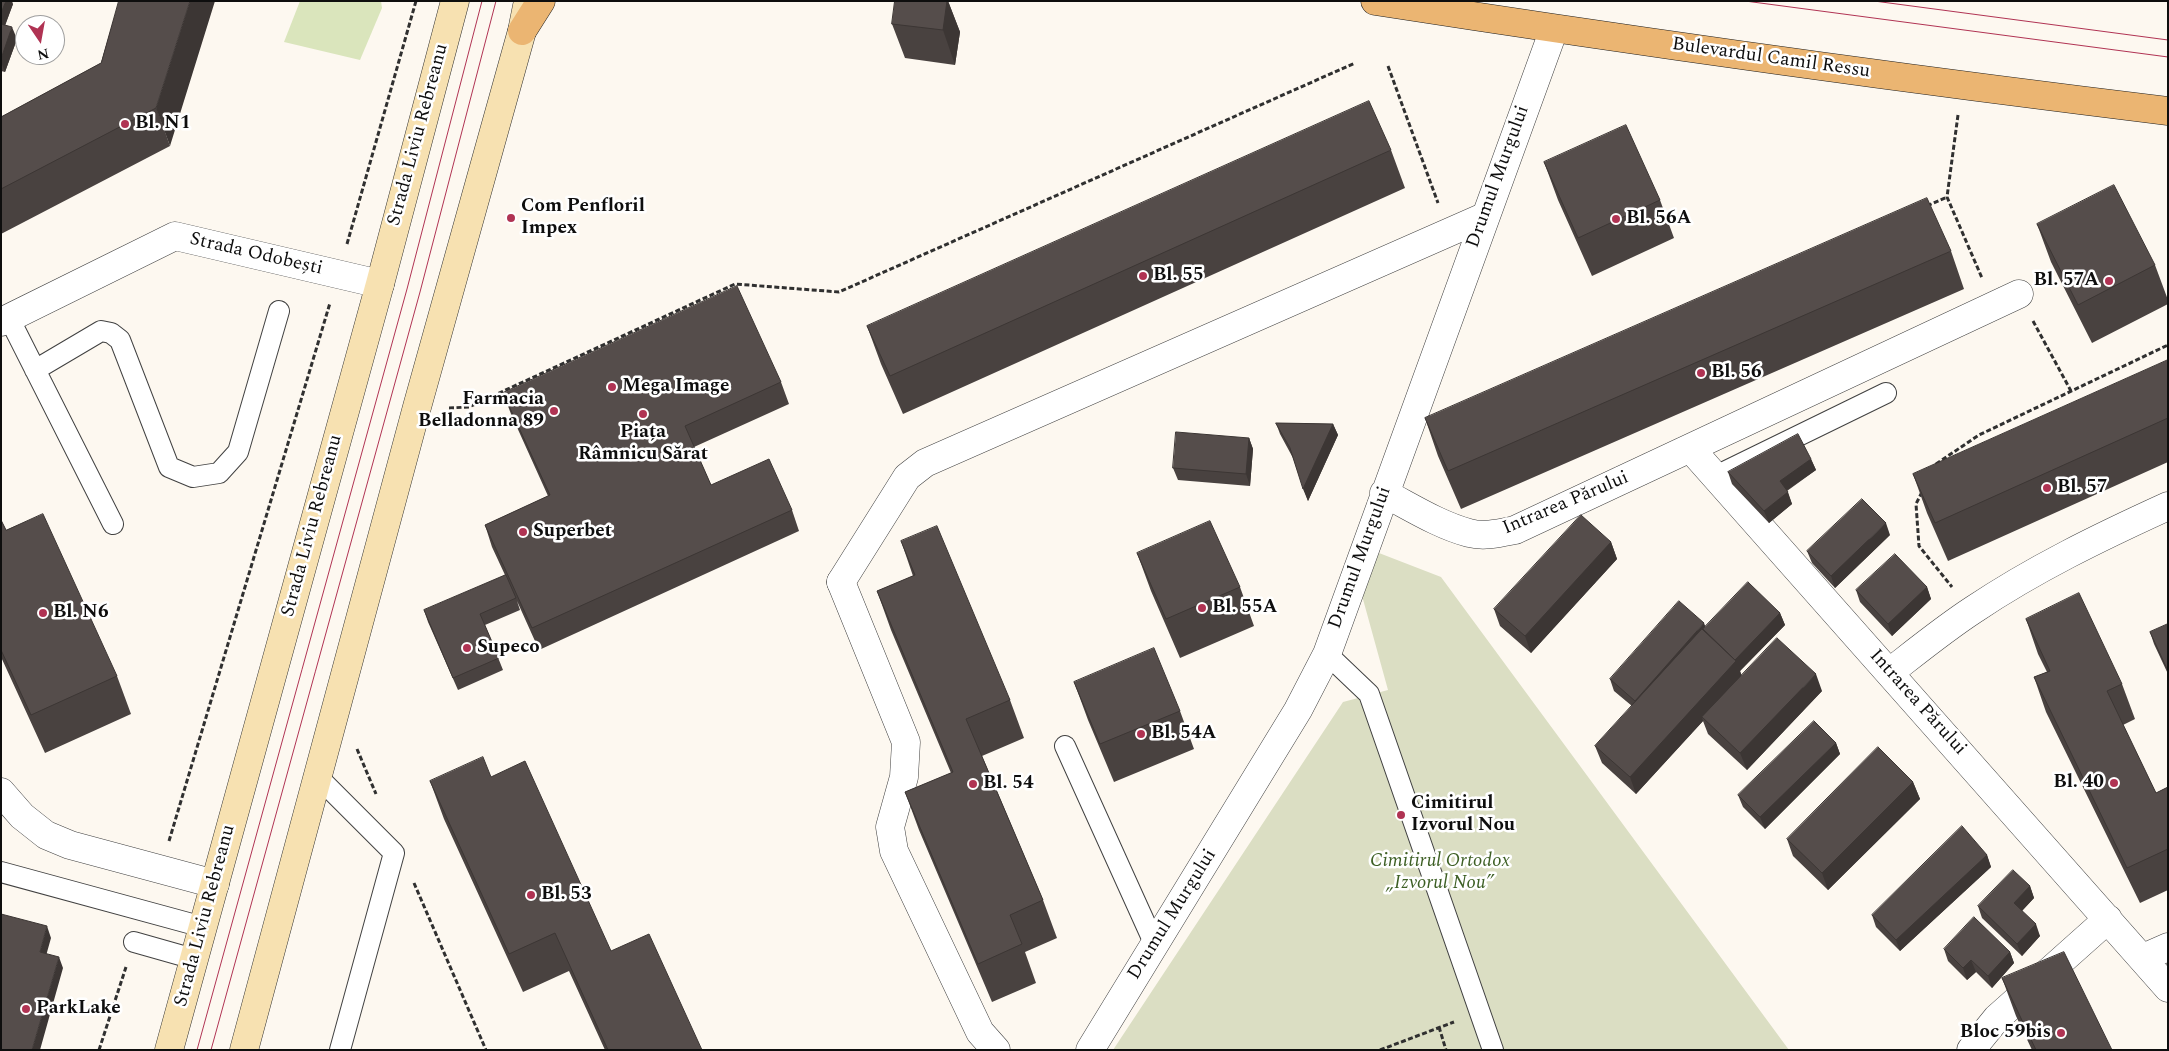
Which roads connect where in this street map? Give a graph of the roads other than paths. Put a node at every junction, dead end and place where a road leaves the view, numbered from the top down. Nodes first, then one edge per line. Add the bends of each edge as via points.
1 (455, 1) edge
2 (528, 1) edge
3 (541, 1) edge
4 (1375, 1) edge
5 (1554, 29) junction
6 (522, 31) junction
7 (2168, 112) edge
8 (1486, 216) junction
9 (380, 284) junction
10 (2019, 294) road end
11 (279, 311) dead end
12 (5, 320) edge
13 (35, 370) junction
14 (1886, 393) dead end
15 (1690, 448) junction
16 (1714, 477) junction
17 (1384, 494) junction
18 (2168, 506) edge
19 (113, 524) dead end
20 (1328, 654) junction
21 (1890, 672) junction
22 (1065, 746) dead end
23 (318, 777) junction
24 (4, 798) edge
25 (1, 872) edge
26 (214, 884) junction
27 (2108, 918) junction
28 (202, 927) junction
29 (134, 942) road end
30 (1155, 945) junction
31 (2168, 947) edge
32 (2143, 958) junction
33 (194, 959) junction
34 (2168, 988) edge
35 (169, 1050) edge
36 (244, 1050) edge
37 (340, 1050) edge
38 (996, 1050) edge
39 (1090, 1050) edge
40 (1493, 1050) edge
41 (1971, 1050) edge

1 - 9 main road, Strada Liviu Rebreanu
2 - 6 main road
3 - 6 main road
4 - 5 main road, Bulevardul Camil Ressu
5 - 7 main road, Bulevardul Camil Ressu
5 - 8 street, Drumul Murgului
6 - 23 main road
8 - 17 street, Drumul Murgului
8 - 38 street via 925,463 907,478 841,582 906,742 904,777 890,827 894,851 980,1032
9 - 12 street, Strada Odobești via 175,236
9 - 26 main road, Strada Liviu Rebreanu
10 - 15 street, Intrarea Părului
11 - 13 lane via 238,452 218,473 192,477 169,467 120,340 111,332 101,331
12 - 13 lane
13 - 19 lane
14 - 16 lane
15 - 16 street, Intrarea Părului
15 - 17 street, Intrarea Părului via 1515,530 1494,534 1470,533
16 - 21 street, Intrarea Părului
17 - 20 street, Drumul Murgului
18 - 21 street via 2090,541 2032,574 1972,611
20 - 30 street, Drumul Murgului via 1298,710
20 - 40 lane via 1369,694
21 - 27 street, Intrarea Părului
22 - 30 lane
23 - 36 main road
23 - 37 lane via 394,853
24 - 26 street via 46,835 70,845
25 - 28 lane
26 - 28 main road, Strada Liviu Rebreanu
27 - 32 street, Intrarea Părului
27 - 41 street via 1997,1018
28 - 33 main road, Strada Liviu Rebreanu
29 - 33 lane
30 - 39 street, Drumul Murgului
31 - 32 street
32 - 34 street, Intrarea Părului
33 - 35 main road, Strada Liviu Rebreanu

